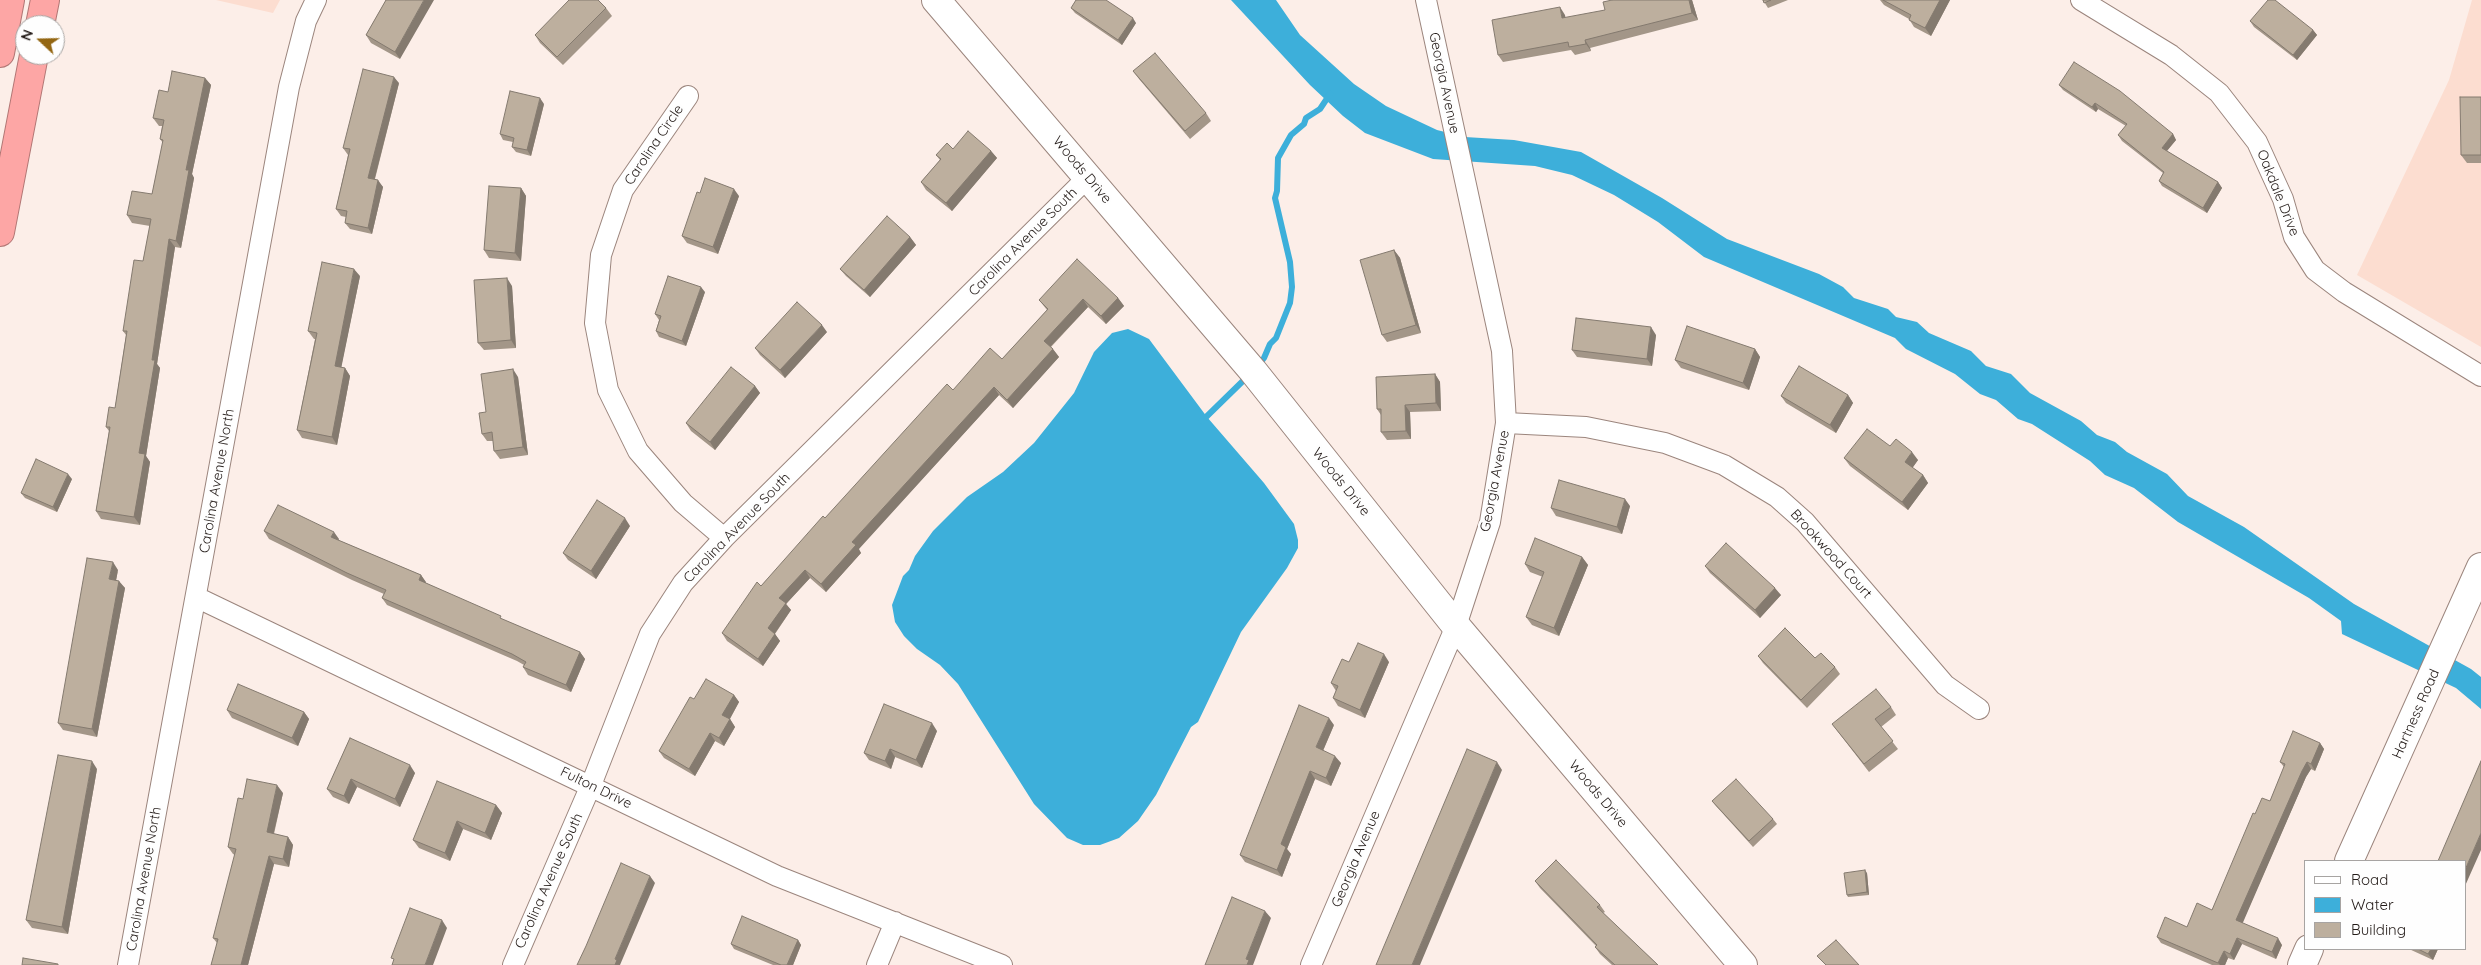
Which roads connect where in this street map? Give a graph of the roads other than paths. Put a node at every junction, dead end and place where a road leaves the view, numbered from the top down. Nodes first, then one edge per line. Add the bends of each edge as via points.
1 (10, 0) edge
2 (45, 0) edge
3 (316, 0) edge
4 (936, 0) edge
5 (1426, 0) edge
6 (2081, 0) edge
7 (42, 15) edge
8 (0, 53) edge
9 (32, 65) edge
10 (688, 96) dead end
11 (1088, 177) junction
12 (0, 232) edge
13 (2481, 376) edge
14 (1506, 423) junction
15 (724, 538) junction
16 (2481, 567) edge
17 (196, 597) junction
18 (1456, 626) junction
19 (1979, 709) dead end
20 (591, 785) junction
21 (2349, 860) edge
22 (895, 922) junction
23 (2309, 950) edge
24 (128, 965) edge
25 (512, 965) edge
26 (877, 965) edge
27 (1002, 965) edge
28 (1311, 965) edge
29 (1743, 965) edge
30 (2302, 965) edge

1 - 8 highway
2 - 7 highway
3 - 17 street, Carolina Avenue North via 306,21 289,87
4 - 11 street, Woods Drive
5 - 14 street, Georgia Avenue via 1502,350
6 - 13 street, Oakdale Drive via 2170,54 2219,93 2257,142 2283,199 2294,237 2315,270 2344,292
9 - 12 highway
10 - 15 street, Carolina Circle via 623,190 601,255 595,323 608,390 638,451 683,503
11 - 15 street, Carolina Avenue South
11 - 18 street, Woods Drive via 1253,372
14 - 18 street, Georgia Avenue via 1490,522
14 - 19 street, Brookwood Court via 1586,427 1665,443 1724,465 1777,497 1805,522 1945,685
15 - 20 street, Carolina Avenue South via 683,583 650,634
16 - 21 street, Hartness Road
17 - 20 street, Fulton Drive
17 - 24 street, Carolina Avenue North
18 - 28 street, Georgia Avenue
18 - 29 street, Woods Drive
20 - 22 street, Fulton Drive via 777,876
20 - 25 street, Carolina Avenue South
22 - 26 street
22 - 27 street, Fulton Drive
23 - 30 street

